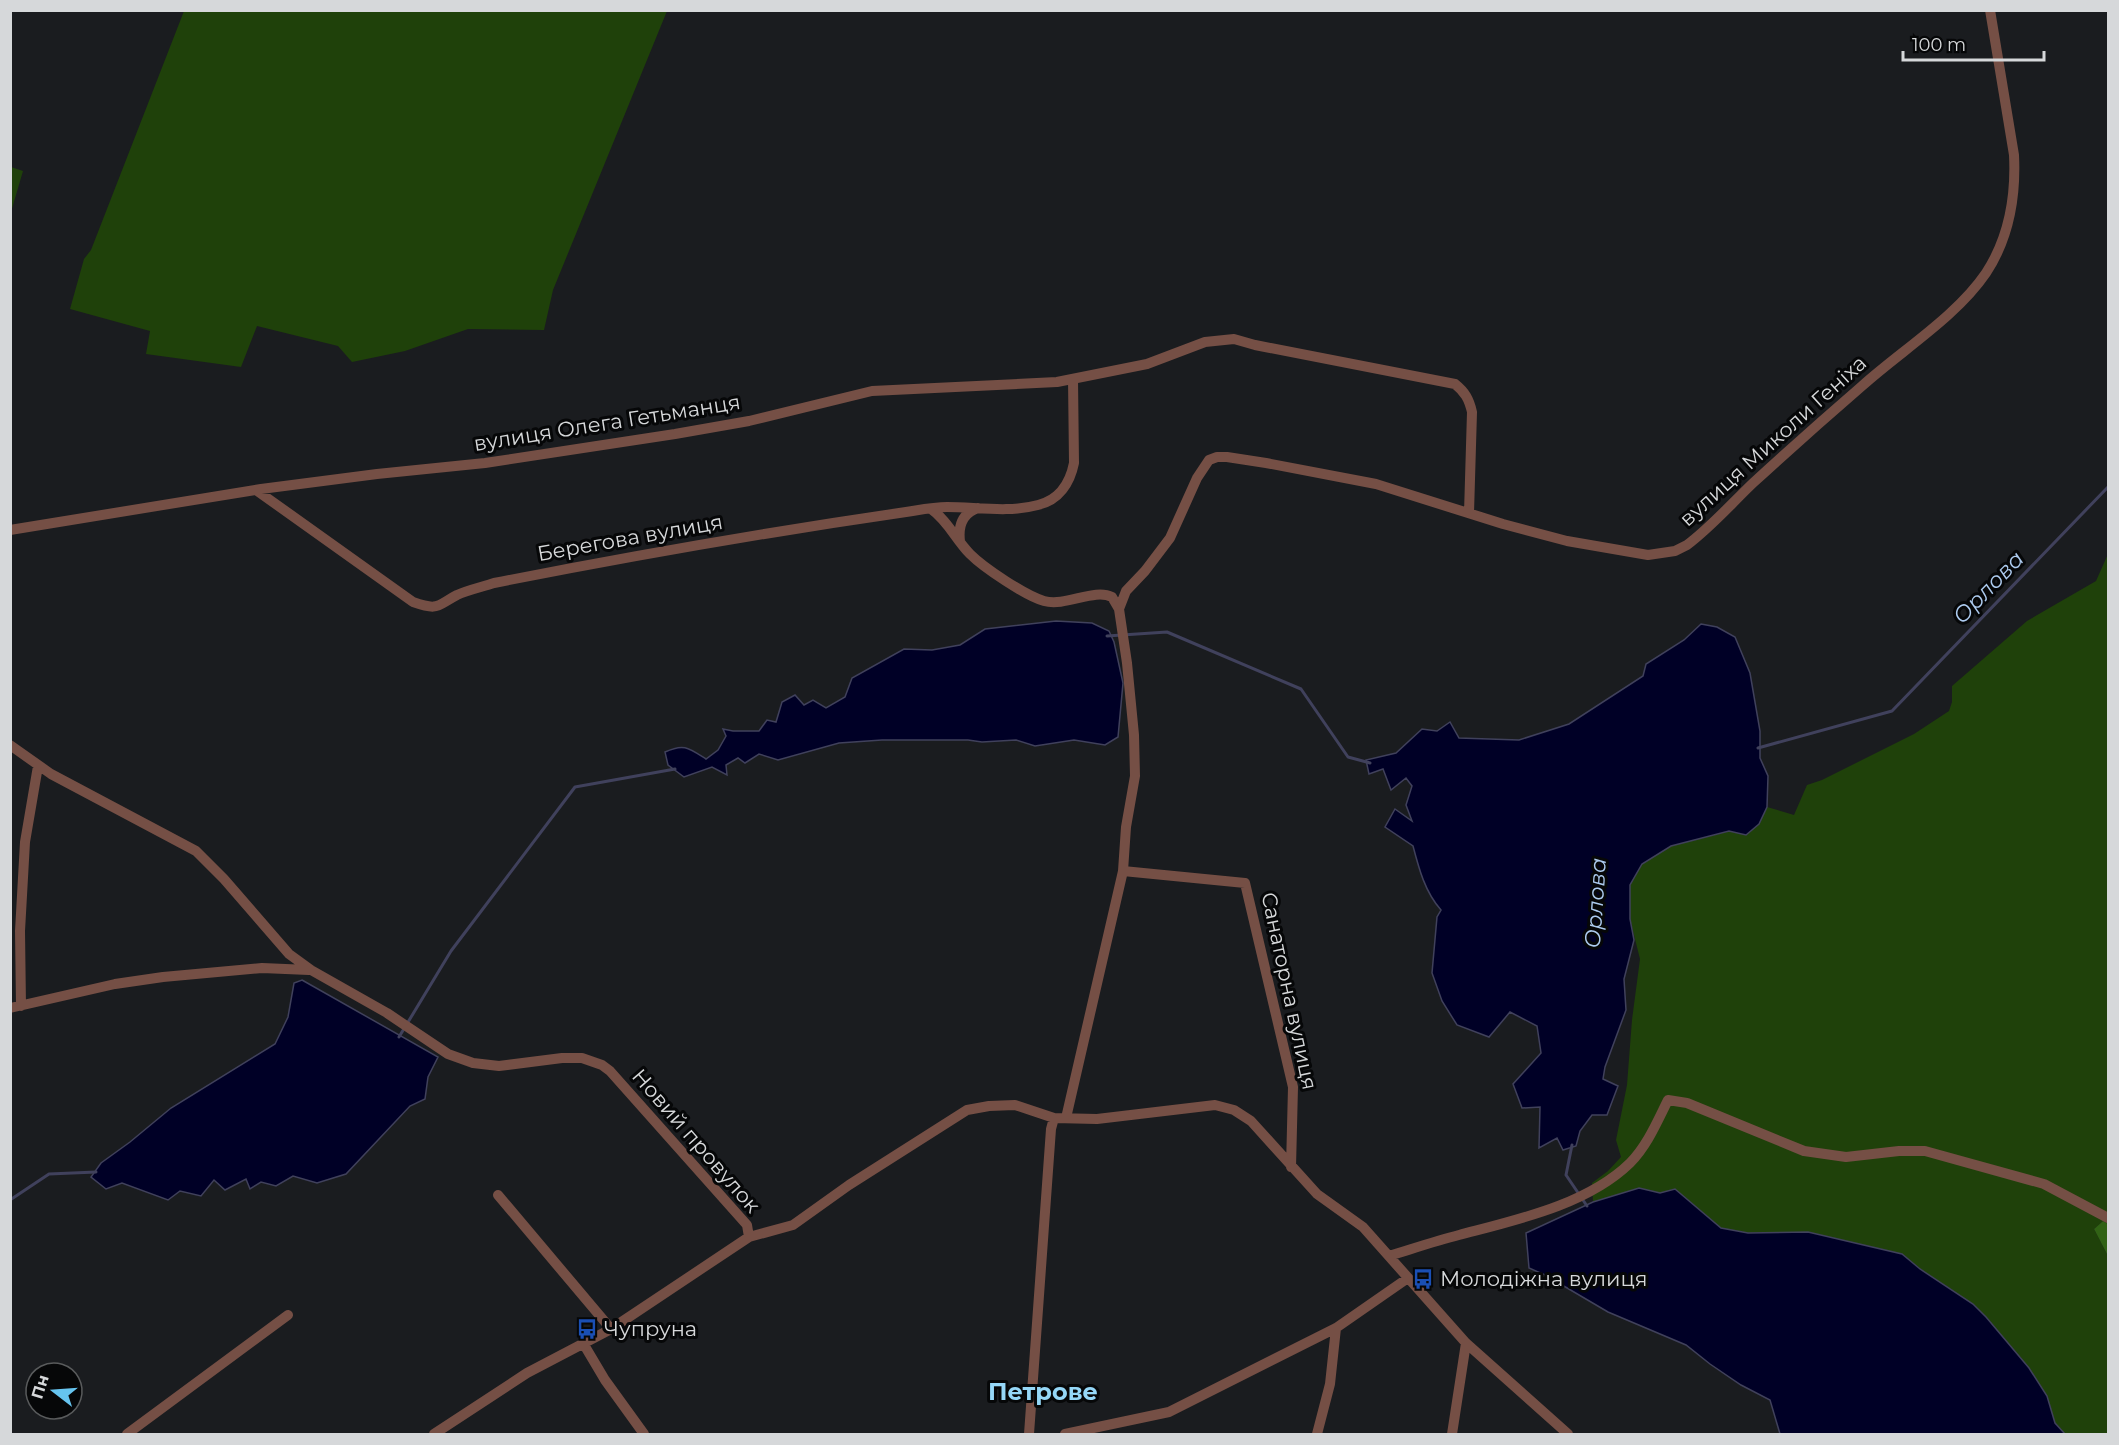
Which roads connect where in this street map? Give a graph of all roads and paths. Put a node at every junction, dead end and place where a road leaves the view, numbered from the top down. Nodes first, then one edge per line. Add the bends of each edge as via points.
1 (1990, 10) edge
2 (1072, 379) junction
3 (256, 490) junction
4 (931, 508) junction
5 (978, 508) junction
6 (1469, 513) junction
7 (10, 530) edge
8 (960, 543) junction
9 (1119, 609) junction
10 (10, 745) edge
11 (38, 766) junction
12 (1123, 871) junction
13 (311, 970) junction
14 (16, 1007) edge
15 (1054, 1118) junction
16 (1066, 1118) junction
17 (1291, 1167) junction
18 (498, 1195) dead end
19 (2109, 1218) edge
20 (749, 1237) junction
21 (1389, 1256) junction
22 (1408, 1278) junction
23 (288, 1315) dead end
24 (1336, 1328) junction
25 (610, 1329) junction
26 (583, 1343) junction
27 (1466, 1343) junction
28 (127, 1434) edge
29 (434, 1434) edge
30 (644, 1434) edge
31 (1029, 1434) edge
32 (1065, 1434) edge
33 (1317, 1434) edge
34 (1452, 1434) edge
35 (1568, 1434) edge

1 - 6 street, вулиця Миколи Геніха via 2015,180 2013,204 1998,249 1972,291 1782,457 1698,537 1675,551 1648,555 1567,541
2 - 3 street, вулиця Олега Гетьманця via 872,391 675,434 485,463
2 - 5 street, Берегова вулиця via 1074,463 1067,483 1049,501 1023,507
2 - 6 street, вулиця Олега Гетьманця via 1147,364 1204,342 1234,339 1455,384 1464,391 1472,412
3 - 4 street, Берегова вулиця via 413,602 433,607 505,581
3 - 7 street, вулиця Олега Гетьманця
4 - 5 street, Берегова вулиця
4 - 8 street
5 - 8 street via 961,523
6 - 9 street, вулиця Миколи Геніха via 1376,484 1266,463 1221,457 1209,460 1170,538 1126,591
8 - 9 street via 986,567 1033,597 1056,603 1103,594 1112,597
9 - 12 street via 1135,776
10 - 11 street
11 - 13 street via 196,851 289,954
11 - 14 street via 25,842
12 - 16 street
12 - 17 street, Санаторна вулиця via 1245,883 1293,1087
13 - 14 street via 261,968 163,977
13 - 20 street, Новий провулок via 387,1012 447,1054 472,1064 499,1066 572,1057 592,1060 610,1071 747,1225
15 - 16 street
15 - 20 street via 1015,1105 967,1110 793,1225
15 - 31 street
16 - 17 street via 1097,1119 1225,1107 1251,1121
17 - 21 street via 1317,1194 1363,1227
18 - 25 street
19 - 21 street via 2044,1184 1976,1164 1925,1151 1821,1155 1687,1102 1668,1100 1630,1163 1587,1193 1508,1224
20 - 25 street
21 - 22 street
22 - 24 street
22 - 27 street
23 - 28 street
24 - 32 street via 1169,1412
24 - 33 street via 1330,1384
25 - 26 street
26 - 29 street via 527,1373
26 - 30 street
27 - 34 street
27 - 35 street

